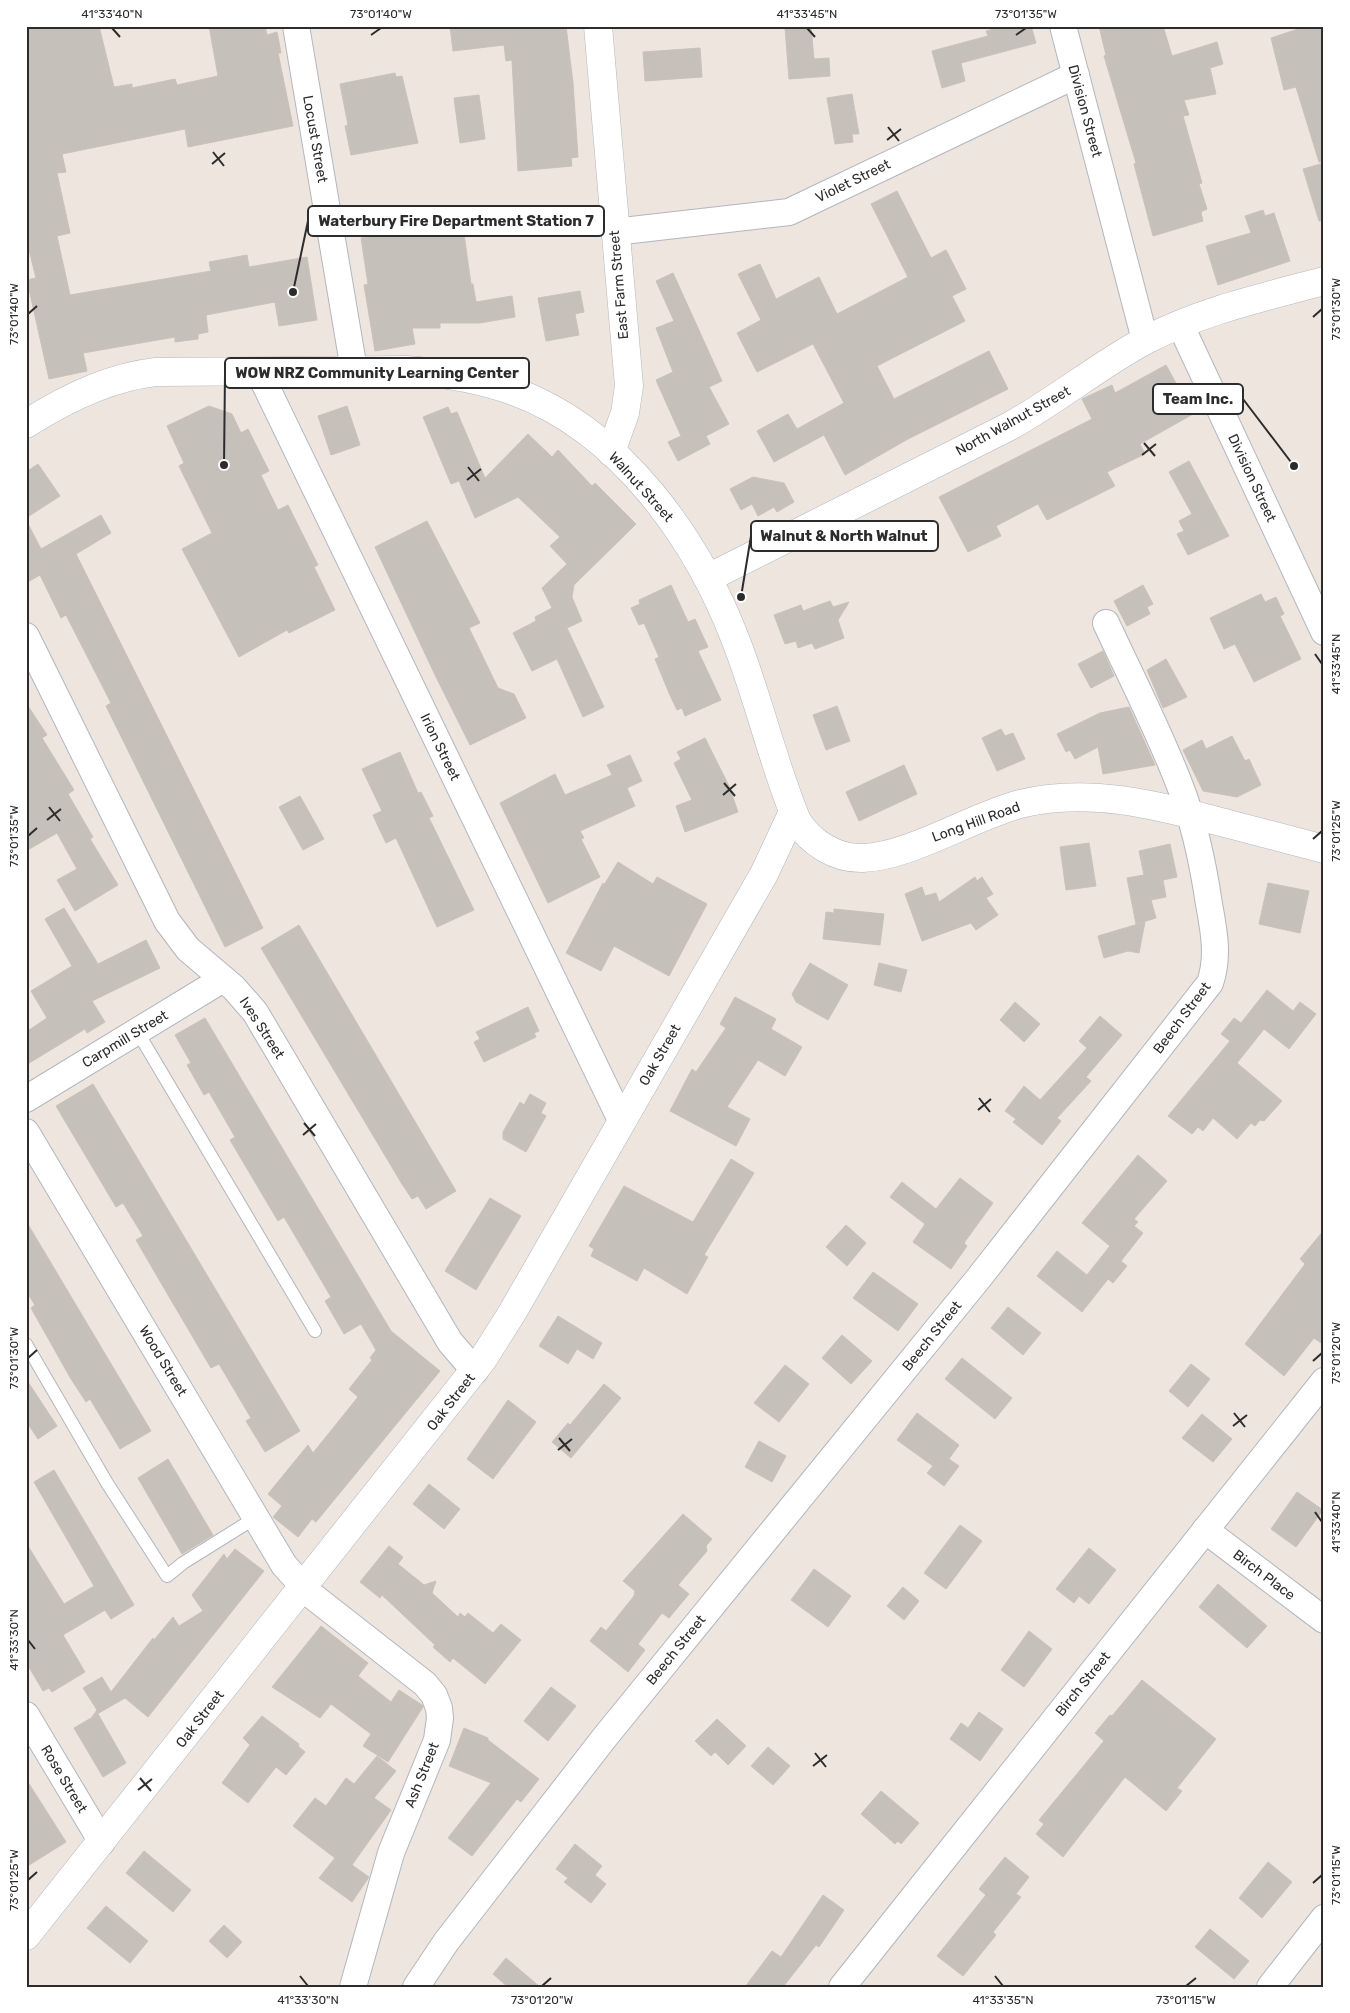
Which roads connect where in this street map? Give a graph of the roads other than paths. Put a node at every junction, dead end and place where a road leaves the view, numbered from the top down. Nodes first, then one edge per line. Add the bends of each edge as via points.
1 (296, 26) edge
2 (598, 26) edge
3 (1063, 26) edge
4 (1076, 75) junction
5 (614, 232) junction
6 (1324, 281) edge
7 (1180, 324) junction
8 (1145, 340) junction
9 (354, 370) junction
10 (259, 372) junction
11 (28, 419) edge
12 (611, 452) junction
13 (708, 578) junction
14 (1317, 603) edge
15 (1106, 623) dead end
16 (1324, 632) edge
17 (26, 636) edge
18 (793, 812) junction
19 (1190, 814) junction
20 (1324, 850) edge
21 (223, 978) junction
22 (137, 1031) junction
23 (26, 1099) edge
24 (622, 1122) junction
25 (26, 1132) edge
26 (315, 1331) dead end
27 (26, 1344) edge
28 (475, 1371) junction
29 (1324, 1381) edge
30 (255, 1518) junction
31 (1205, 1530) junction
32 (304, 1588) junction
33 (1324, 1620) edge
34 (26, 1715) edge
35 (102, 1842) junction
36 (1324, 1918) edge
37 (26, 1936) edge
38 (353, 1987) edge
39 (416, 1987) edge
40 (842, 1987) edge
41 (1270, 1987) edge

1 - 9 street, Locust Street
2 - 5 street, East Farm Street
3 - 4 street, Division Street
4 - 5 street, Violet Street via 788,212
4 - 8 street, Division Street
5 - 12 street, East Farm Street via 629,386 626,413
6 - 7 street, North Walnut Street
7 - 8 street, North Walnut Street
7 - 14 street, Division Street
8 - 13 street, North Walnut Street via 1051,403 1010,426
9 - 10 street, Walnut Street
9 - 12 street, Walnut Street via 423,372 487,382 527,397 562,416
10 - 11 street, Walnut Street via 144,373 97,388
10 - 24 street, Irion Street
12 - 13 street, Walnut Street via 677,526
13 - 18 street, Walnut Street via 743,660
14 - 16 street, Division Street
15 - 19 street, Beech Street via 1171,763
17 - 21 street, Ives Street via 168,921 188,949
18 - 19 street, Long Hill Road via 804,832 817,844 847,856 863,858 907,848 996,812 1049,799 1109,798
18 - 24 street, Oak Street via 764,874
19 - 20 street, Long Hill Road
19 - 39 street, Beech Street via 1204,872 1215,946 1214,972 1202,995 978,1279 605,1737 446,1942
21 - 22 street, Carpmill Street
21 - 28 street, Ives Street via 255,1012 450,1342
22 - 23 street, Carpmill Street
22 - 26 lane
24 - 28 street, Oak Street via 512,1314
25 - 30 street, Wood Street
27 - 30 lane via 167,1576
28 - 32 street, Oak Street
29 - 31 street, Birch Street
30 - 32 street, Wood Street via 276,1554
31 - 33 street, Birch Place
31 - 40 street, Birch Street
32 - 35 street, Oak Street
32 - 38 street, Ash Street via 425,1684 434,1695 440,1713 437,1740 391,1853
34 - 35 street, Rose Street
35 - 37 street, Oak Street
36 - 41 street

